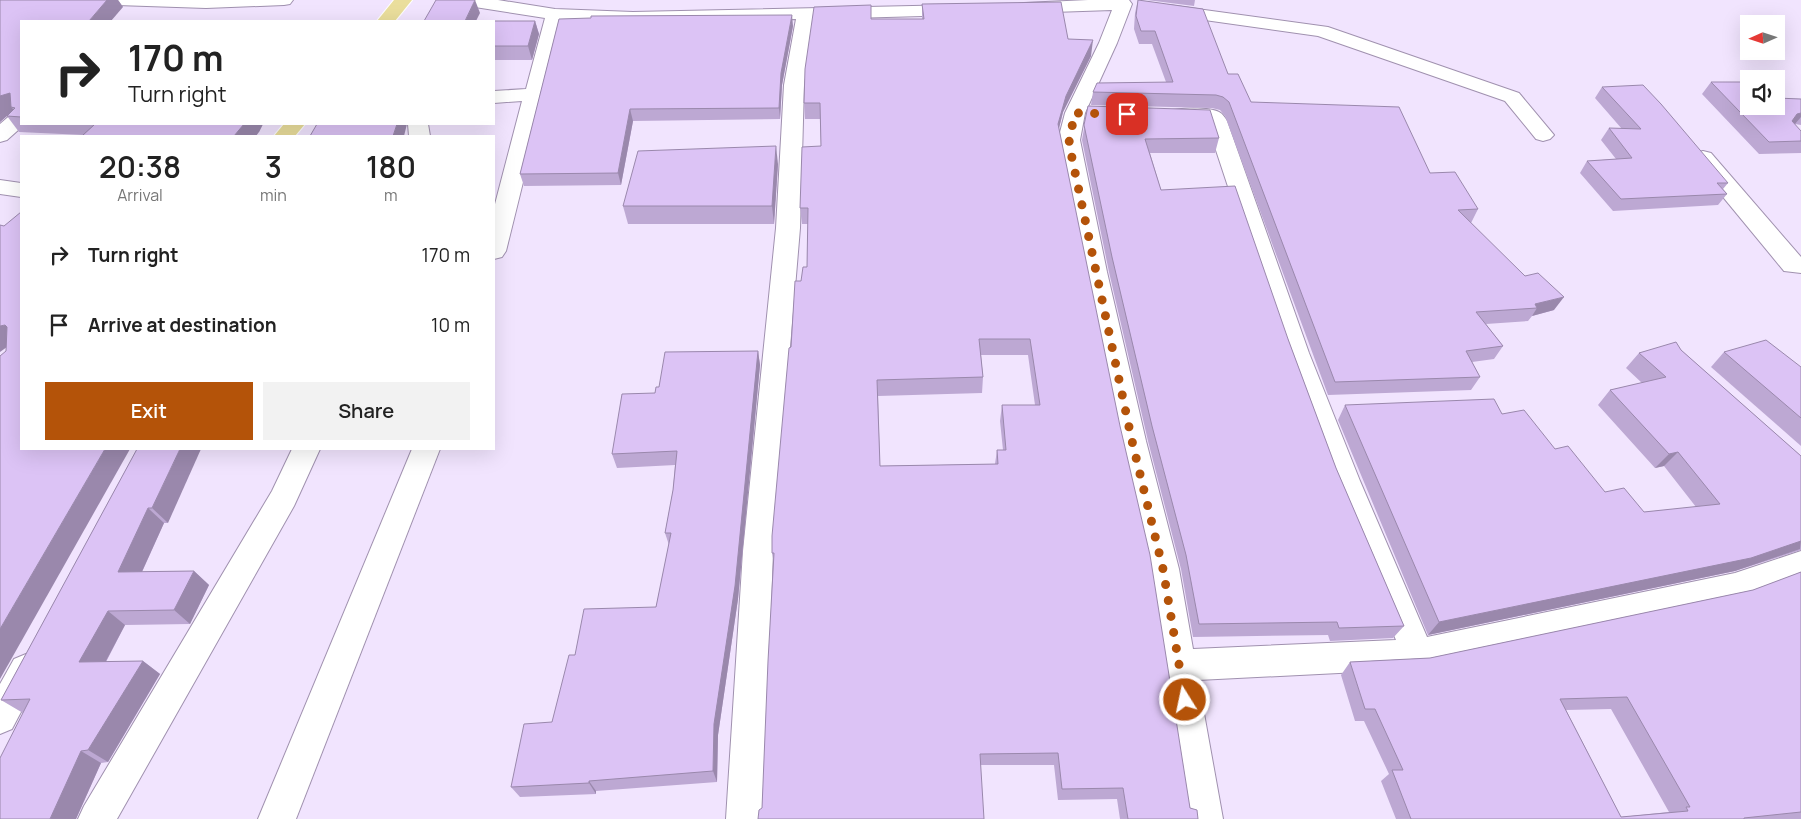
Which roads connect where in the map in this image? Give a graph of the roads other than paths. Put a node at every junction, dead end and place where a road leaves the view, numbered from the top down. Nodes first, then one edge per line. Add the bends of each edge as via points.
1 (284, 0) edge
2 (462, 0) edge
3 (401, 2) edge
4 (1135, 5) edge
5 (122, 7) edge
6 (806, 13) junction
7 (555, 14) junction
8 (387, 20) edge
9 (533, 94) junction
10 (495, 96) edge
11 (1075, 113) junction
12 (1103, 113) edge
13 (1150, 115) edge
14 (20, 117) edge
15 (294, 125) edge
16 (285, 135) edge
17 (1543, 135) dead end
18 (0, 136) edge
19 (1692, 145) edge
20 (0, 187) edge
21 (20, 190) edge
22 (495, 246) edge
23 (1801, 265) edge
24 (1346, 407) edge
25 (1317, 408) junction
26 (306, 450) edge
27 (426, 450) edge
28 (1801, 564) edge
29 (42, 642) edge
30 (1418, 654) junction
31 (1179, 665) junction
32 (0, 717) edge
33 (97, 819) edge
34 (277, 819) edge
35 (745, 819) edge
36 (1204, 819) edge

1 - 5 street via 140,1
2 - 7 street
3 - 8 main road
4 - 6 street
4 - 11 street via 1108,43
4 - 17 street via 1321,31 1512,97
6 - 7 street via 633,18
6 - 35 street via 794,85 788,228 758,551
7 - 9 street
9 - 10 street
9 - 22 street
11 - 12 street
11 - 31 street via 1069,140 1072,158 1132,441 1163,569
13 - 25 street via 1212,116 1217,121
14 - 18 street
15 - 16 main road
19 - 23 street via 1792,265
20 - 21 street
24 - 25 street
25 - 30 street
26 - 33 street via 284,497
27 - 34 street
28 - 30 street via 1735,587
29 - 32 street
30 - 31 street
31 - 36 street

